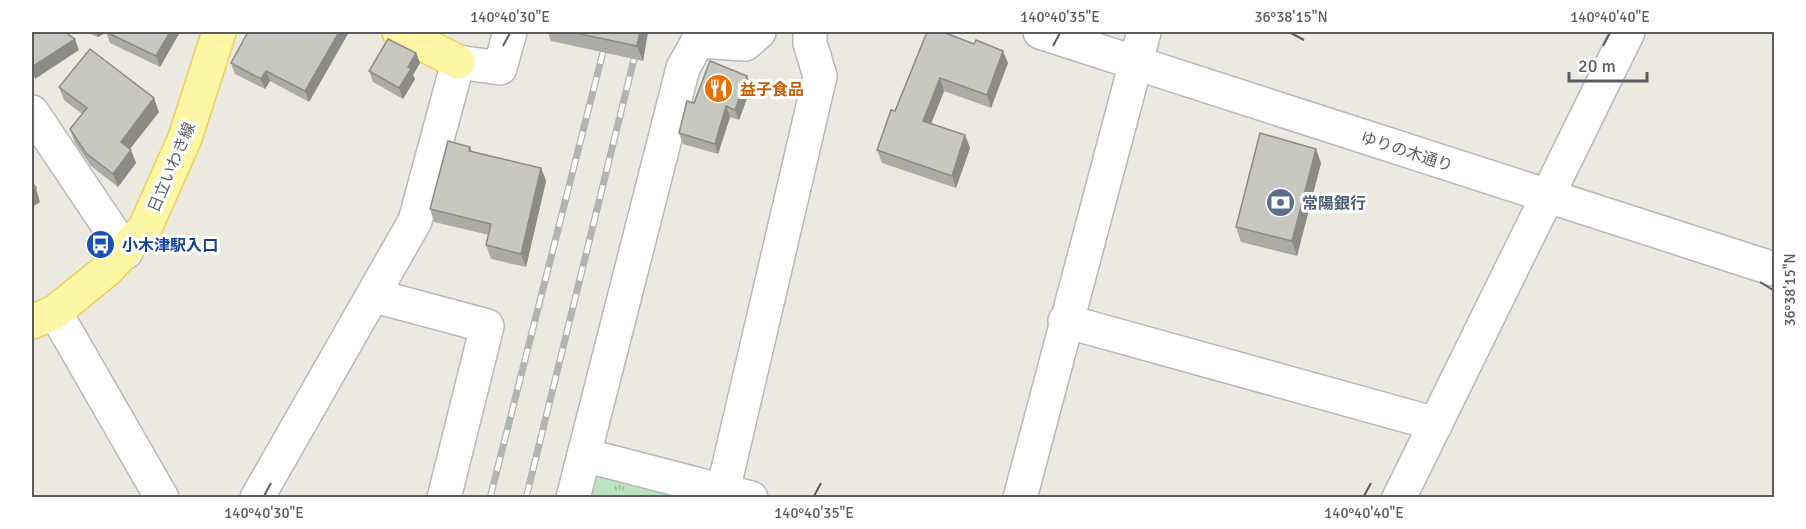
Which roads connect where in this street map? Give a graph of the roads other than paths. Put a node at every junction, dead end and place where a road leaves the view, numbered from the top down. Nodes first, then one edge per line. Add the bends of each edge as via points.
1 (219, 32) edge
2 (399, 32) edge
3 (510, 32) edge
4 (759, 32) edge
5 (810, 32) edge
6 (1040, 32) edge
7 (1628, 32) edge
8 (1139, 47) edge
9 (458, 62) junction
10 (32, 112) edge
11 (1547, 197) junction
12 (126, 252) junction
13 (1774, 269) edge
14 (375, 296) junction
15 (44, 317) edge
16 (1065, 321) junction
17 (1436, 424) junction
18 (584, 455) junction
19 (732, 495) edge
20 (162, 498) edge
21 (257, 498) edge
22 (444, 498) edge
23 (573, 498) edge
24 (1020, 498) edge
25 (1399, 498) edge

1 - 12 main road, 日立いわき線 via 185,138 159,200 145,228
2 - 9 main road
3 - 9 street via 500,68
4 - 18 street via 745,44 698,41 683,68
5 - 19 street via 820,76
6 - 8 street, ゆりの木通り
7 - 11 street
8 - 11 street, ゆりの木通り
8 - 16 street
9 - 14 street via 415,221
10 - 12 street
11 - 13 street, ゆりの木通り
11 - 17 street
12 - 15 main road, 日立いわき線
14 - 21 street
14 - 22 street via 487,326
15 - 20 street
16 - 17 street
16 - 24 street
17 - 25 street
18 - 19 street
18 - 23 street

